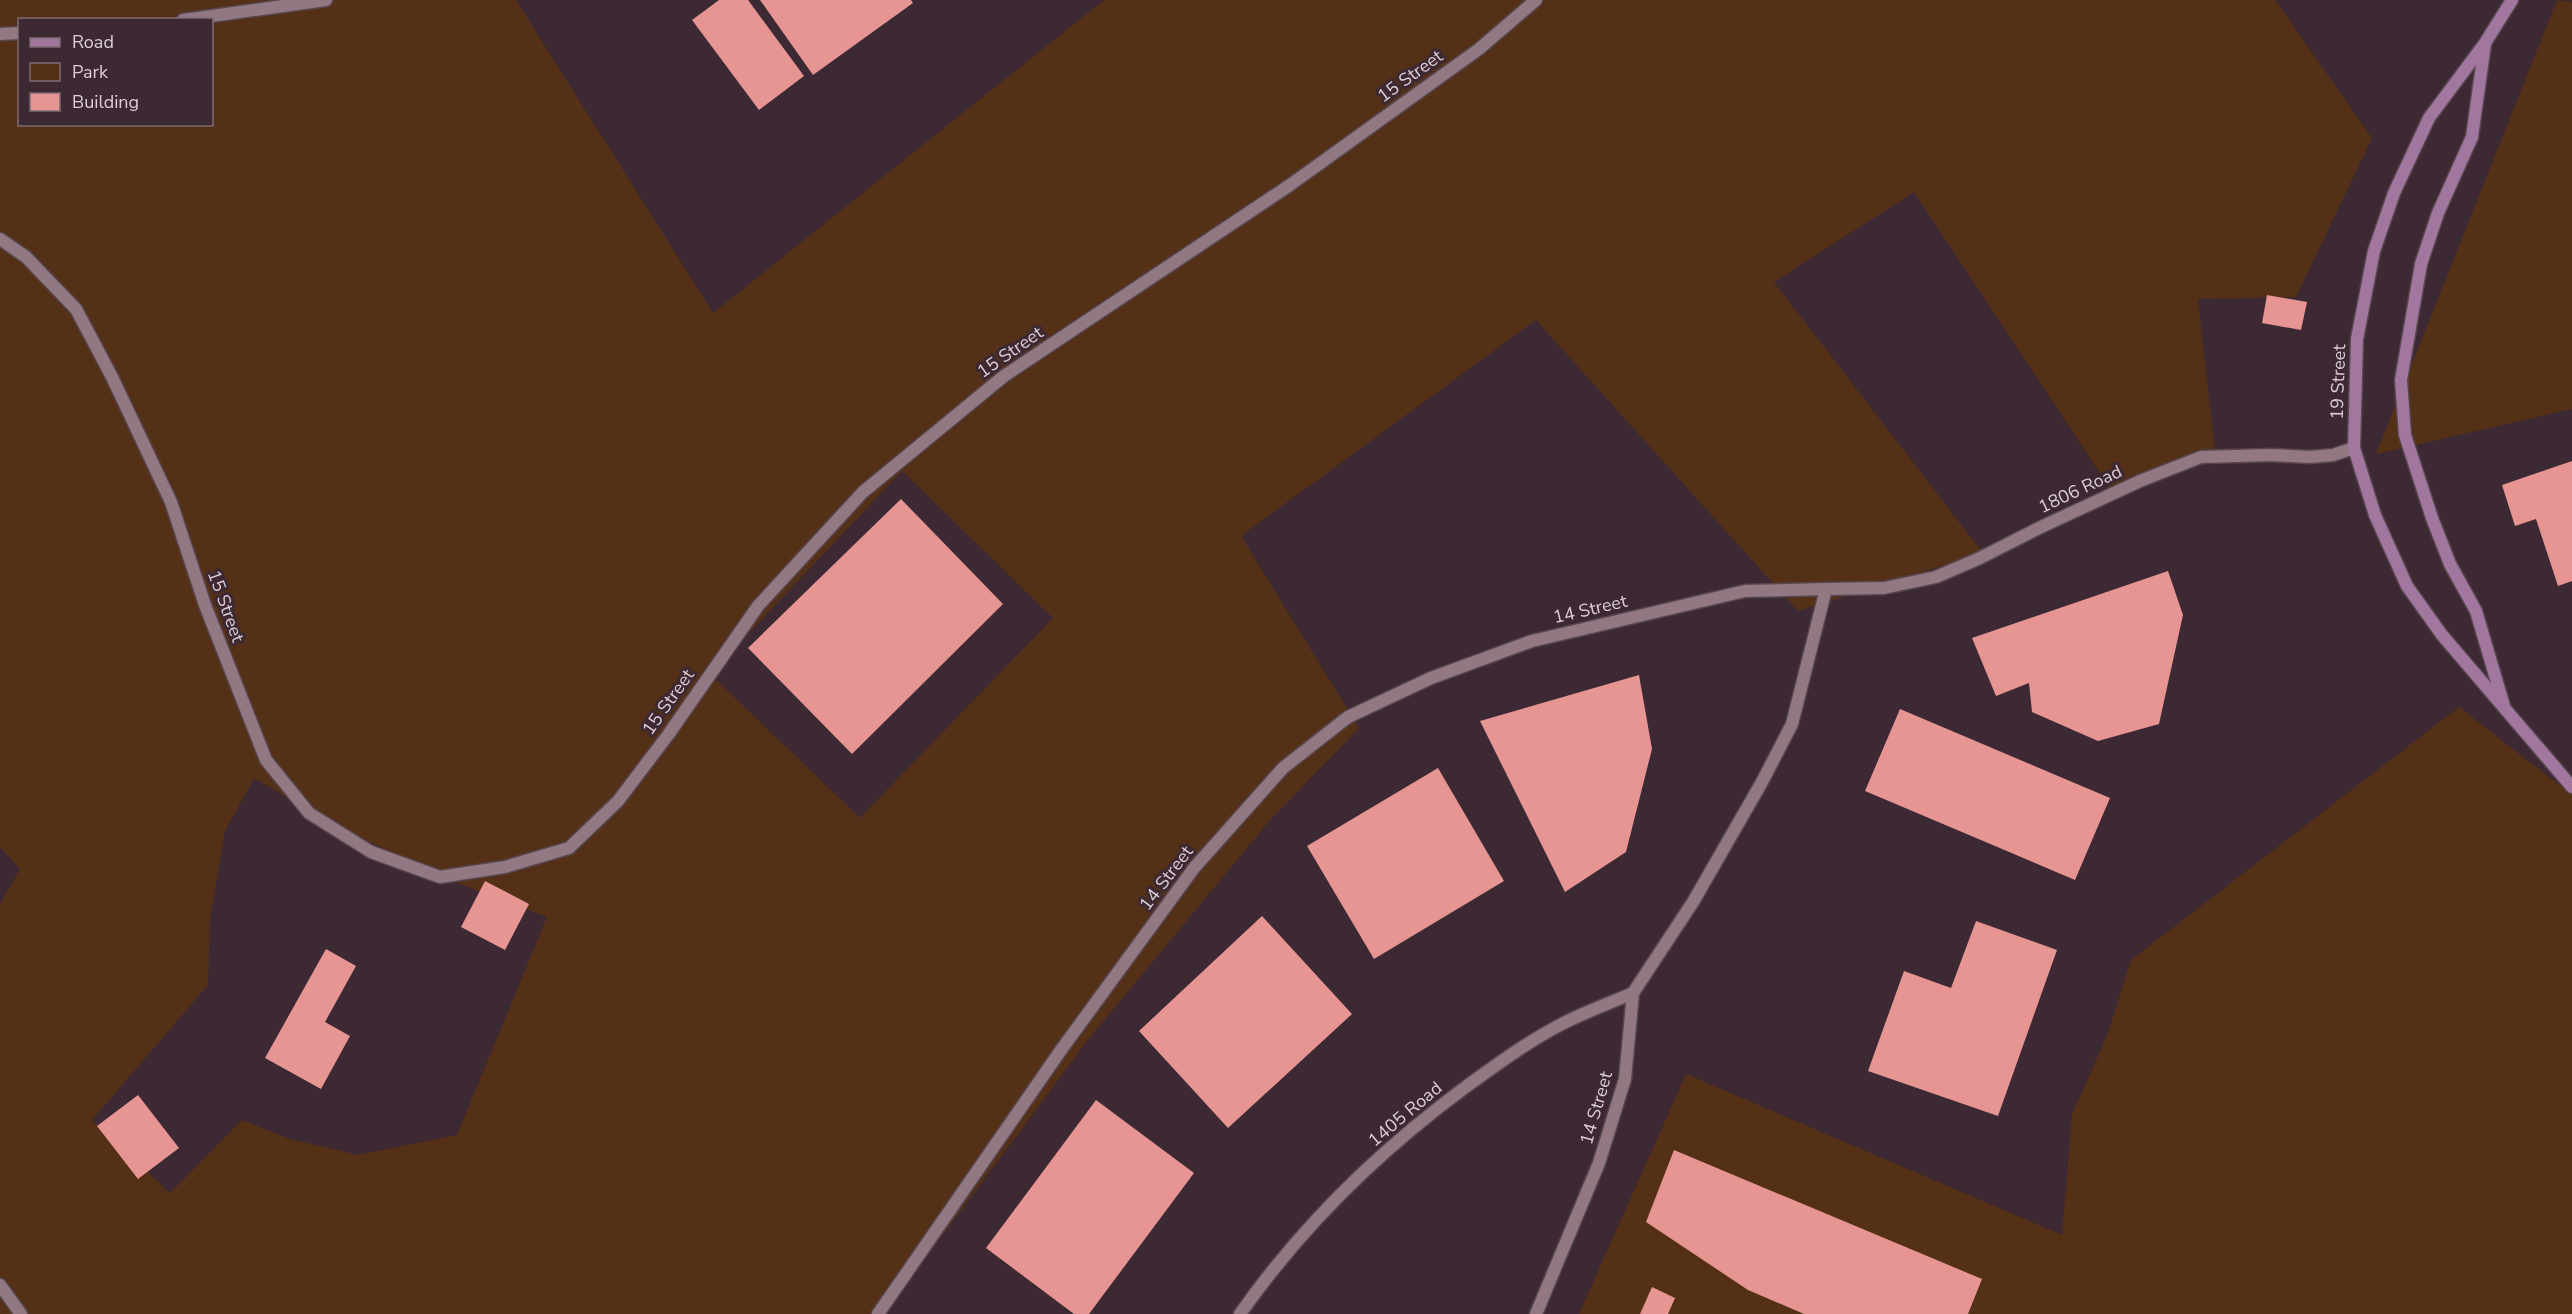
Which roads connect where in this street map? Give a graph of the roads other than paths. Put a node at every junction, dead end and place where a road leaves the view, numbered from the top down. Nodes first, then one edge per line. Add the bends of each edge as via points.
1 (326, 0) edge
2 (1536, 0) edge
3 (2512, 0) edge
4 (197, 18) edge
5 (18, 33) edge
6 (0, 34) edge
7 (2485, 43) junction
8 (0, 239) edge
9 (2354, 447) junction
10 (1826, 589) junction
11 (2506, 710) junction
12 (2572, 787) edge
13 (1633, 993) junction
14 (0, 1285) edge
15 (21, 1314) edge
16 (878, 1314) edge
17 (1240, 1314) edge
18 (1536, 1314) edge

1 - 4 street
2 - 8 street, 15 Street via 1479,49 1290,185 1004,376 863,492 758,606 618,801 569,848 505,867 440,877 371,852 309,813 266,760 205,605 171,502 112,377 76,309 26,257
3 - 7 main road, 19 Street
5 - 6 street
7 - 9 main road, 19 Street via 2429,118 2394,193 2374,251 2357,339
7 - 11 main road, 19 Street via 2472,137 2438,213 2421,264 2401,380 2405,435 2418,477 2450,564 2476,611
9 - 10 street, 1806 Road via 2333,455 2310,457 2201,458 2130,486 1936,577 1884,588
9 - 11 main road, 19 Street via 2375,515 2407,586 2442,635
10 - 13 street, 14 Street via 1792,724 1693,903
10 - 16 street, 14 Street via 1745,591 1532,640 1431,678 1348,717 1283,768 1194,868 1061,1050
11 - 12 main road, 19 Street
13 - 17 street, 1405 Road via 1558,1026 1503,1059 1415,1125 1322,1214 1273,1268
13 - 18 street, 14 Street via 1625,1078 1599,1163
14 - 15 street

